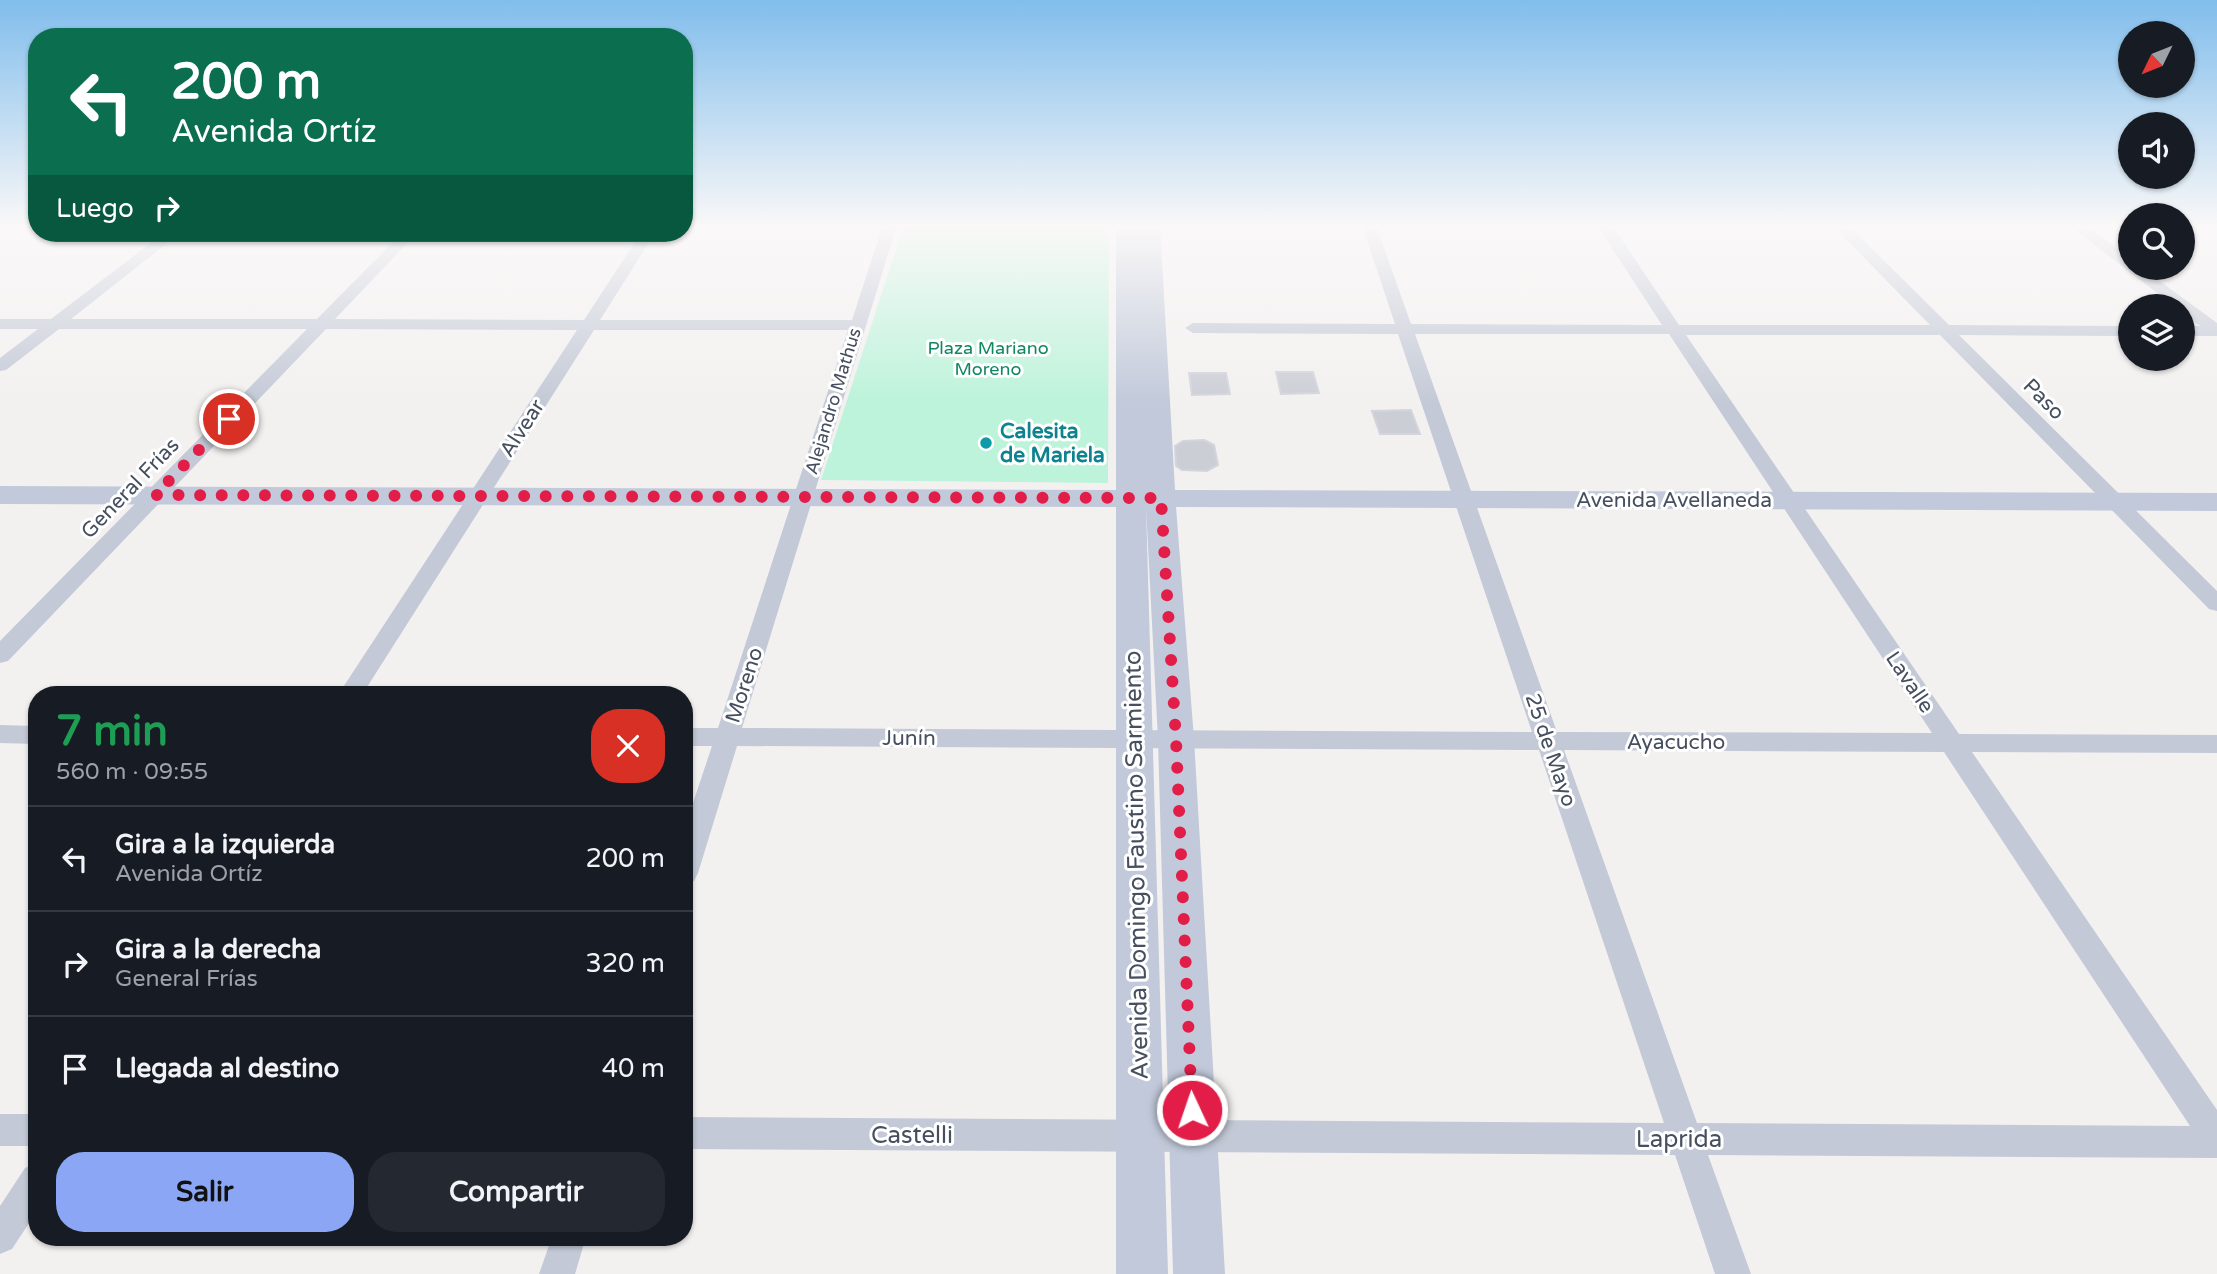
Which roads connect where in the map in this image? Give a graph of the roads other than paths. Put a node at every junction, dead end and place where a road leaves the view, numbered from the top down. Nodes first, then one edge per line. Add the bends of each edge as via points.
1 (106, 284) edge
2 (360, 284) edge
3 (615, 284) edge
4 (870, 284) edge
5 (1131, 284) edge
6 (1148, 284) edge
7 (1389, 284) edge
8 (1643, 284) edge
9 (1898, 284) edge
10 (2154, 284) edge
11 (0, 324) edge
12 (54, 324) junction
13 (321, 324) junction
14 (589, 325) junction
15 (856, 325) junction
16 (1193, 328) dead end
17 (1405, 329) junction
18 (1674, 330) junction
19 (1944, 330) junction
20 (2118, 331) edge
21 (2195, 331) edge
22 (2217, 331) edge
23 (0, 366) edge
24 (0, 495) edge
25 (155, 495) junction
26 (478, 496) junction
27 (803, 497) junction
28 (1146, 498) junction
29 (1464, 499) junction
30 (1788, 500) junction
31 (2114, 501) junction
32 (2217, 502) edge
33 (2217, 604) edge
34 (0, 655) edge
35 (356, 686) edge
36 (0, 734) edge
37 (28, 735) edge
38 (693, 737) edge
39 (727, 738) junction
40 (1134, 739) junction
41 (1176, 739) junction
42 (1548, 741) junction
43 (1952, 743) junction
44 (2217, 744) edge
45 (693, 845) edge
46 (0, 1130) edge
47 (28, 1130) edge
48 (693, 1133) edge
49 (1140, 1136) junction
50 (1193, 1136) junction
51 (1686, 1139) junction
52 (2217, 1140) edge
53 (28, 1194) edge
54 (0, 1237) edge
55 (566, 1246) edge
56 (557, 1274) edge
57 (1142, 1274) edge
58 (1199, 1274) edge
59 (1733, 1274) edge

1 - 12 street
2 - 13 street, General Frías
3 - 14 street, Alvear
4 - 15 street, Alejandro Mathus
5 - 28 main road
6 - 28 main road
7 - 17 street, 25 de Mayo
8 - 18 street, Lavalle
9 - 19 street, Paso
10 - 22 street
11 - 12 street
12 - 13 street
12 - 23 street
13 - 14 street
13 - 25 street, General Frías
14 - 15 street
14 - 26 street, Alvear
15 - 27 street, Alejandro Mathus
16 - 17 street
17 - 18 street
17 - 29 street, 25 de Mayo
18 - 19 street
18 - 30 street, Lavalle
19 - 20 street
19 - 31 street, Paso
21 - 22 street
24 - 25 main road, Avenida Avellaneda
25 - 26 main road, Avenida Avellaneda
25 - 34 street, General Frías
26 - 27 main road, Avenida Avellaneda
26 - 35 street, Alvear
27 - 28 main road, Avenida Avellaneda
27 - 39 street, Moreno
28 - 29 main road, Avenida Avellaneda
28 - 40 main road, Avenida Domingo Faustino Sarmiento
28 - 41 main road, Avenida Domingo Faustino Sarmiento
29 - 30 main road, Avenida Avellaneda
29 - 42 street, 25 de Mayo
30 - 31 main road, Avenida Avellaneda
30 - 43 street, Lavalle
31 - 32 main road, Avenida Avellaneda
31 - 33 street, Paso
36 - 37 street
38 - 39 street, Junín
39 - 40 street, Junín
39 - 45 street, Moreno
40 - 41 street, Ayacucho
40 - 49 main road, Avenida Domingo Faustino Sarmiento
41 - 42 street, Ayacucho
41 - 50 main road, Avenida Domingo Faustino Sarmiento
42 - 43 street, Ayacucho
42 - 51 street, 25 de Mayo
43 - 44 street, Ayacucho
43 - 52 street, Lavalle
46 - 47 street
48 - 49 street, Castelli
49 - 50 street, Laprida
49 - 57 main road, Avenida Domingo Faustino Sarmiento
50 - 51 street, Laprida
50 - 58 main road, Avenida Domingo Faustino Sarmiento
51 - 52 street, Laprida
51 - 59 street, 25 de Mayo
53 - 54 street
55 - 56 street

